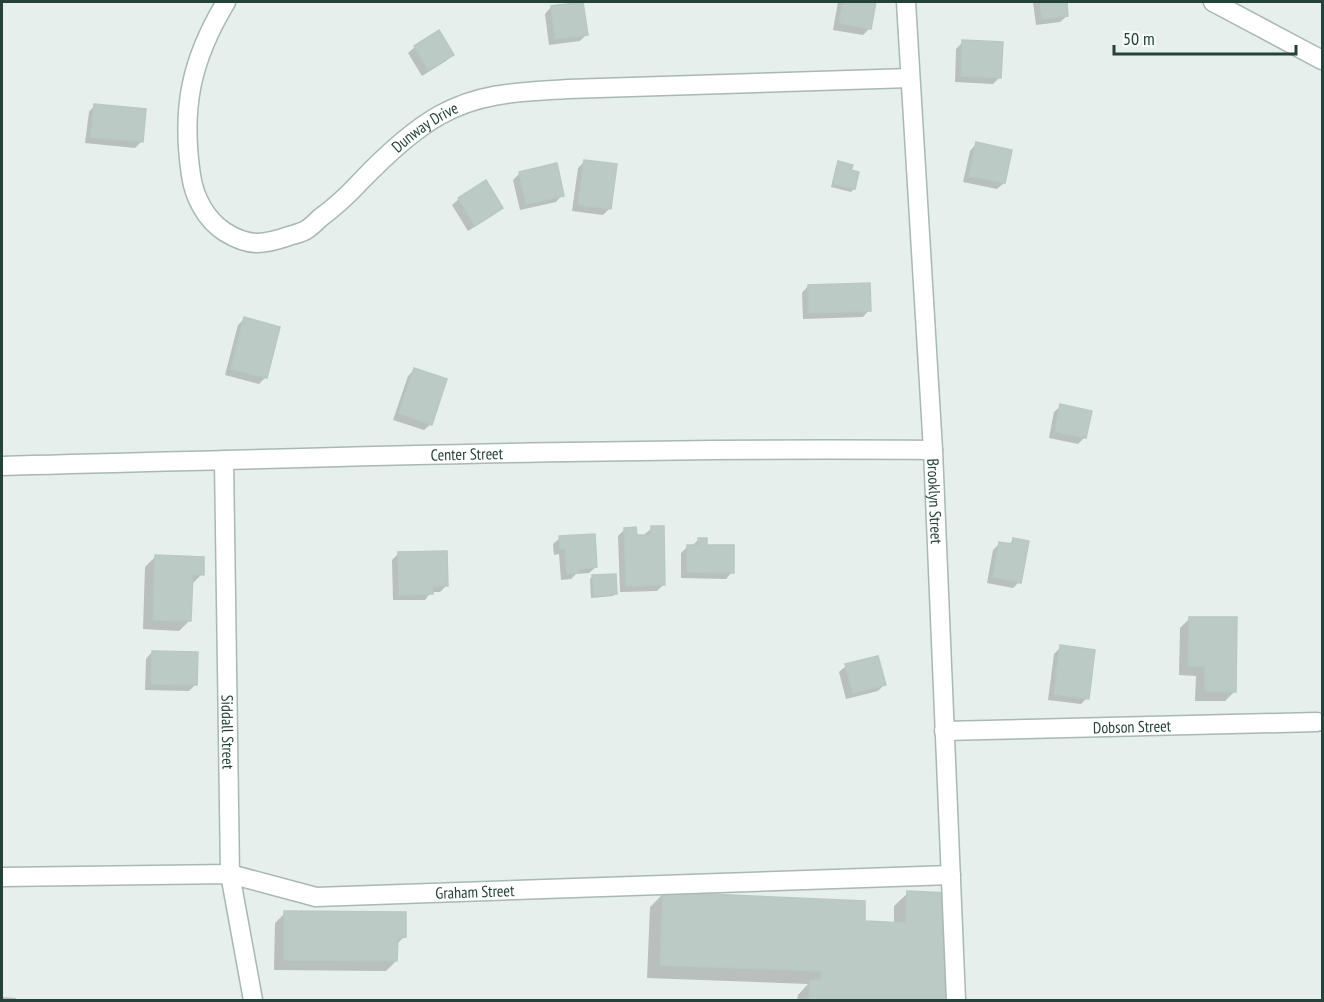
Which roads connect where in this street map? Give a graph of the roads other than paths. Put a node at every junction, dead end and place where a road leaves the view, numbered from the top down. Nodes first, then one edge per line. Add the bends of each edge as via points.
1 (226, 2) edge
2 (906, 2) edge
3 (1213, 2) edge
4 (1323, 60) edge
5 (910, 78) junction
6 (933, 450) junction
7 (224, 460) junction
8 (2, 465) edge
9 (1317, 722) dead end
10 (944, 731) junction
11 (230, 874) junction
12 (951, 875) junction
13 (2, 877) edge
14 (253, 1000) edge
15 (956, 1000) edge

1 - 5 street, Dunway Drive via 211,26 195,68 186,132 191,177 209,218 238,239 257,244 306,230 411,135 440,115 485,97 568,89
2 - 5 street, Brooklyn Street
3 - 4 street
5 - 6 street, Brooklyn Street
6 - 7 street, Center Street via 572,452
6 - 10 street, Brooklyn Street
7 - 8 street, Center Street
7 - 11 street, Siddall Street
9 - 10 street, Dobson Street
10 - 12 street, Brooklyn Street
11 - 12 street, Graham Street via 316,897
11 - 13 street, Graham Street
11 - 14 street, Siddall Street
12 - 15 street, Brooklyn Street

